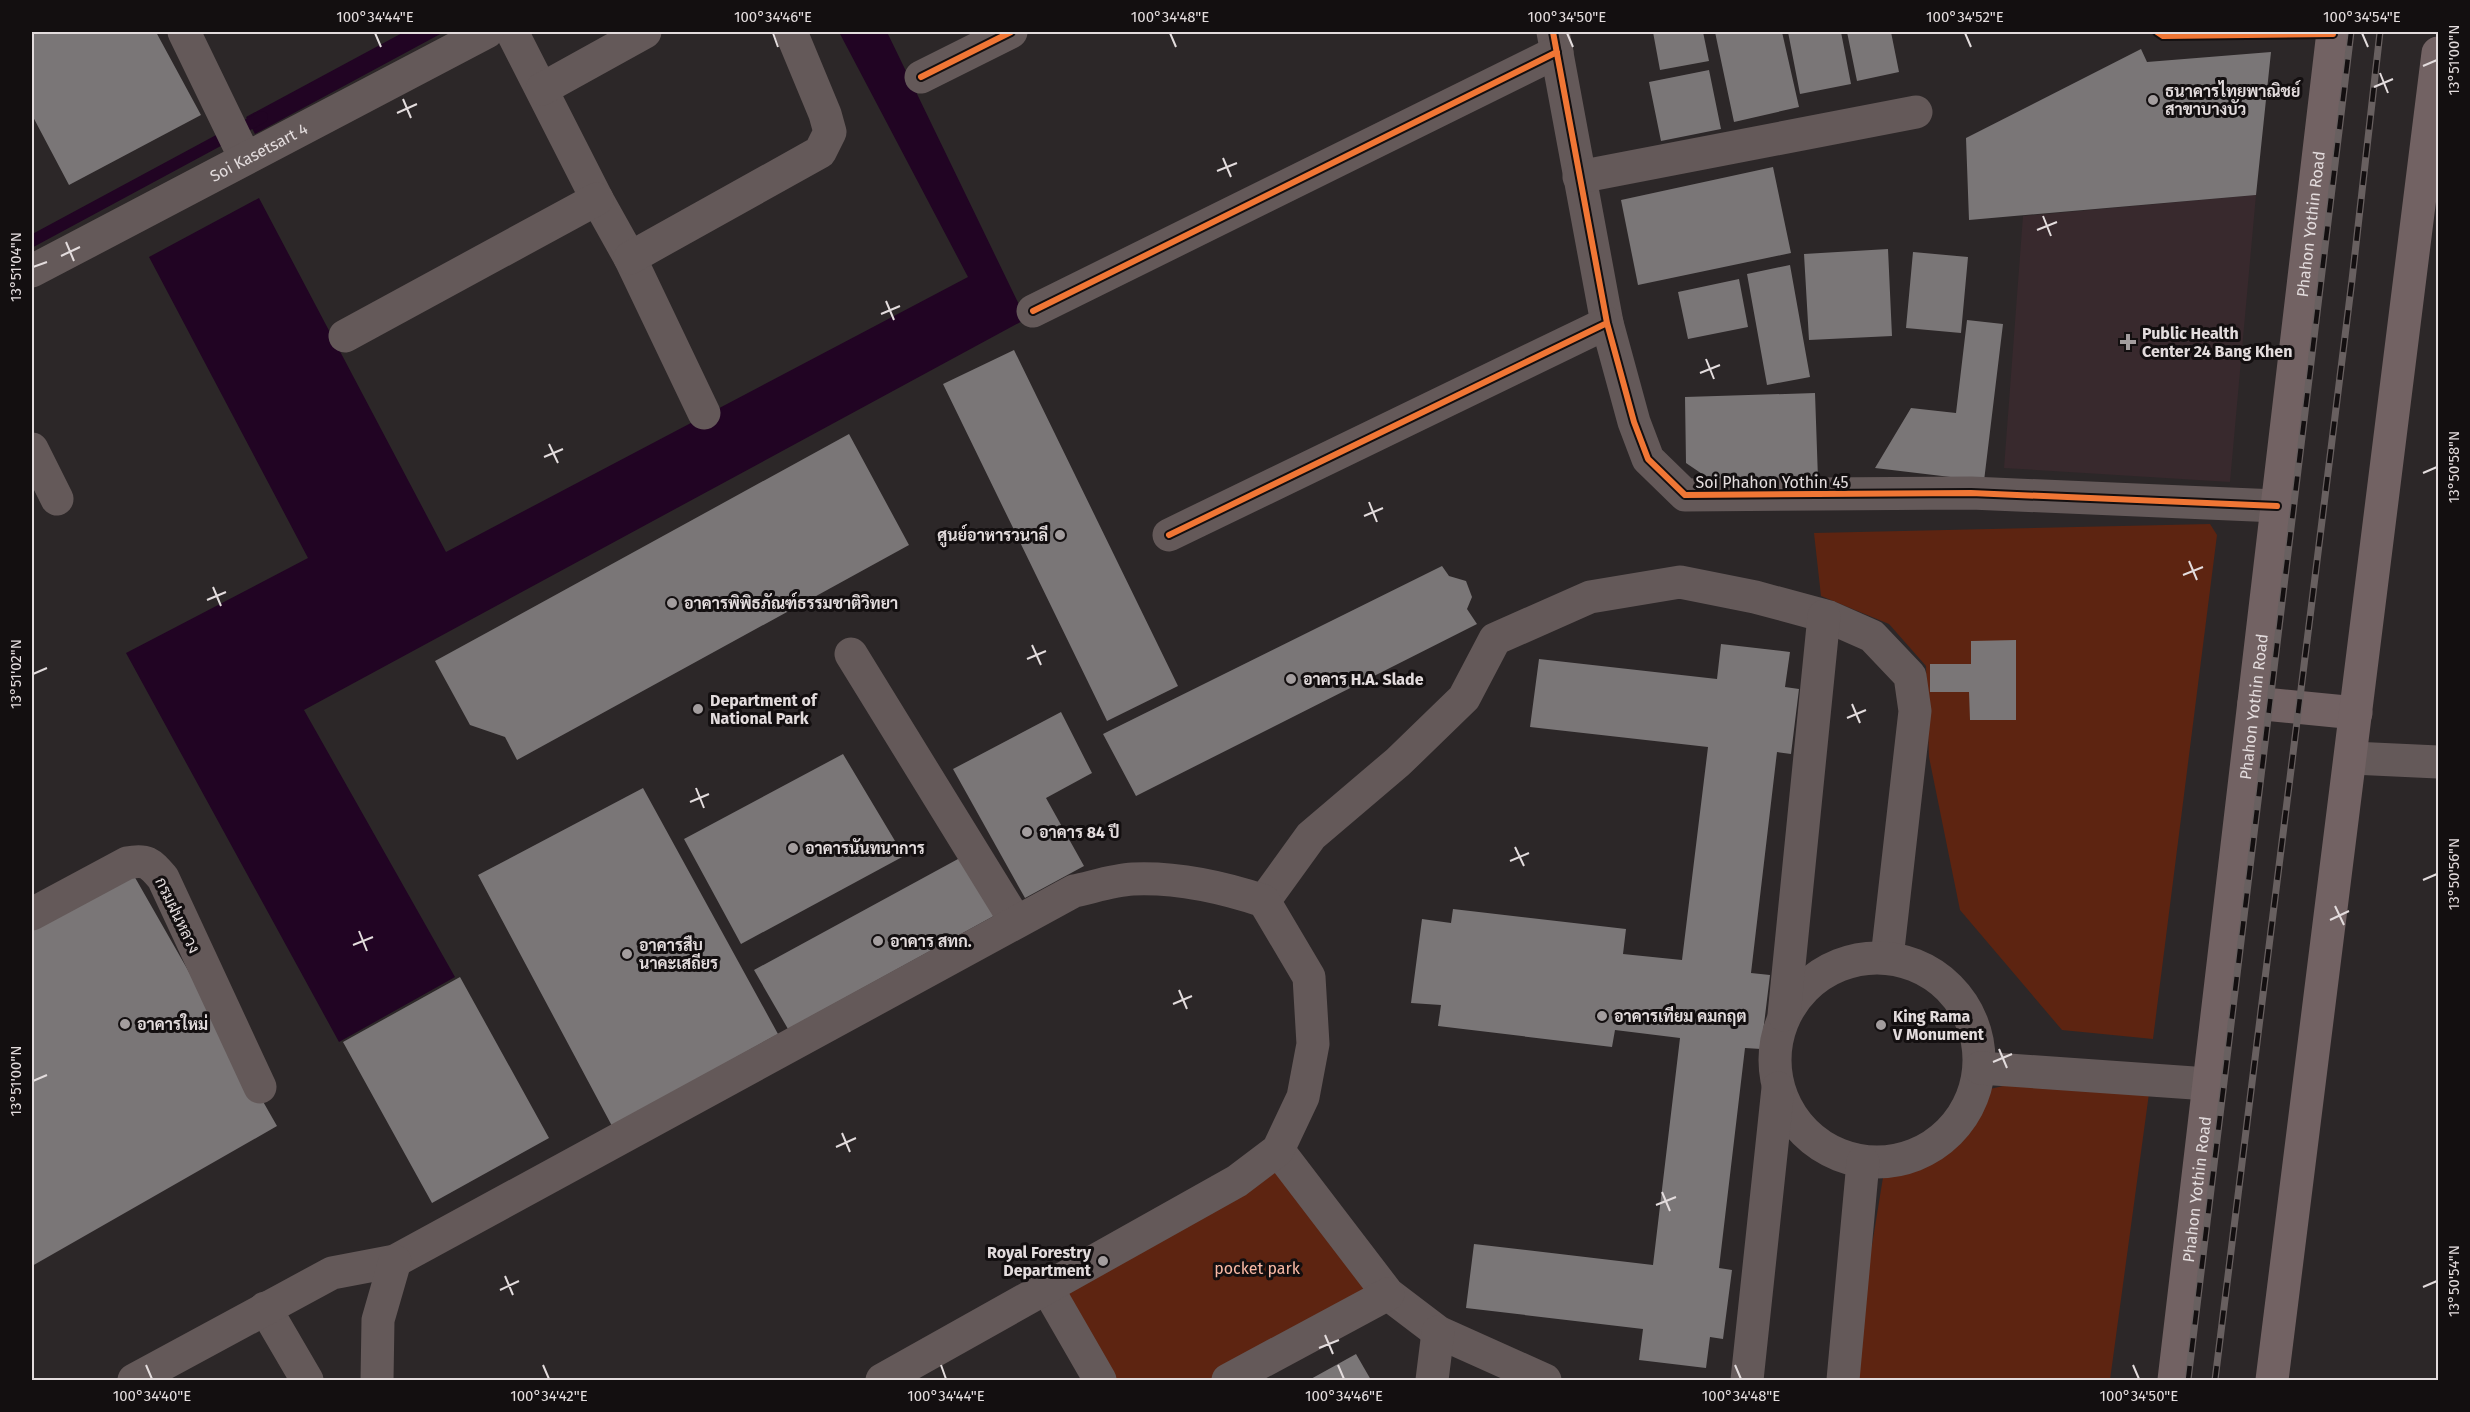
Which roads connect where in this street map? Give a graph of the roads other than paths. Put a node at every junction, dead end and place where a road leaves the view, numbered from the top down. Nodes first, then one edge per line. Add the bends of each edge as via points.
1 (184, 32) edge
2 (487, 32) edge
3 (513, 32) edge
4 (645, 32) edge
5 (791, 32) edge
6 (1011, 32) edge
7 (2333, 32) edge
8 (1555, 42) edge
9 (2439, 53) edge
10 (921, 76) dead end
11 (542, 89) junction
12 (1916, 112) dead end
13 (245, 158) junction
14 (1580, 177) junction
15 (597, 199) junction
16 (630, 258) junction
17 (32, 271) edge
18 (1034, 311) dead end
19 (1607, 323) junction
20 (345, 336) dead end
21 (704, 412) dead end
22 (32, 449) edge
23 (57, 499) dead end
24 (2277, 506) junction
25 (1168, 535) dead end
26 (1824, 616) junction
27 (850, 654) dead end
28 (2254, 703) junction
29 (2356, 713) junction
30 (2352, 758) junction
31 (2439, 762) edge
32 (1264, 901) junction
33 (32, 914) edge
34 (1016, 922) junction
35 (1887, 958) junction
36 (1784, 1016) junction
37 (1980, 1068) junction
38 (2208, 1084) junction
39 (260, 1087) dead end
40 (1778, 1088) junction
41 (1278, 1150) junction
42 (1863, 1162) junction
43 (395, 1261) junction
44 (1047, 1288) junction
45 (1388, 1294) junction
46 (265, 1308) junction
47 (1438, 1332) junction
48 (896, 1377) edge
49 (134, 1380) edge
50 (307, 1380) edge
51 (377, 1380) edge
52 (1100, 1380) edge
53 (1228, 1380) edge
54 (1432, 1380) edge
55 (1545, 1380) edge
56 (1747, 1380) edge
57 (1843, 1380) edge
58 (2174, 1380) edge
59 (2272, 1380) edge

1 - 13 street
2 - 13 street, Soi Kasetsart 4
3 - 11 street
4 - 11 street
5 - 16 street via 830,132 820,152
6 - 10 street
7 - 24 main road, Phahon Yothin Road
8 - 14 street, Soi Phahon Yothin 45
8 - 18 street
9 - 29 main road
11 - 15 street
12 - 14 street
13 - 17 street, Soi Kasetsart 4
14 - 19 street, Soi Phahon Yothin 45
15 - 16 street
15 - 20 street
16 - 21 street
19 - 24 street, Soi Phahon Yothin 45 via 1648,459 1685,495 1971,494
19 - 25 street
22 - 23 street
24 - 28 main road, Phahon Yothin Road
26 - 32 street via 1680,582 1590,597 1495,639 1464,698 1398,762 1311,836
26 - 35 street via 1872,636 1910,676 1915,711
26 - 36 street
27 - 34 street
28 - 29 main road
28 - 38 main road, Phahon Yothin Road
29 - 30 main road
30 - 31 street
30 - 59 main road
32 - 34 street via 1206,885 1132,879 1074,891
32 - 41 street via 1309,977 1313,1044 1303,1097
33 - 39 street, กรมฝนหลวง via 127,863 141,860 151,864 163,878
34 - 43 street
35 - 36 street via 1857,960 1827,971 1802,990
35 - 37 street via 1913,964 1936,976 1956,994 1971,1016 1979,1041
36 - 40 street via 1774,1064
37 - 38 street
37 - 42 street via 1966,1113 1932,1147 1911,1157
38 - 58 main road, Phahon Yothin Road
40 - 42 street via 1787,1110 1819,1145
40 - 56 street
41 - 44 street via 1237,1181
41 - 45 street
42 - 57 street
43 - 46 street via 332,1273
43 - 51 street via 378,1320
44 - 48 street
44 - 52 street
45 - 47 street
45 - 53 street
46 - 49 street
46 - 50 street
47 - 54 street
47 - 55 street

